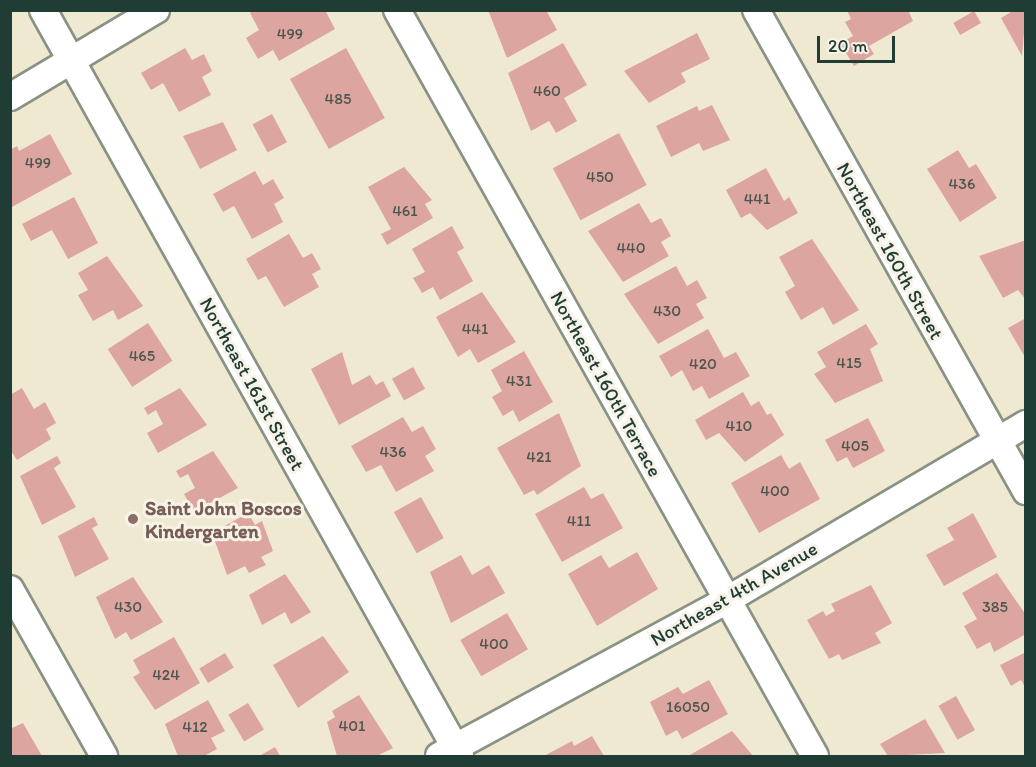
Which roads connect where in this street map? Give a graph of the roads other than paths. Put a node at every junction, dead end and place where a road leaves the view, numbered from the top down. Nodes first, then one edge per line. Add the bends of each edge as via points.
1 (43, 10) edge
2 (156, 10) edge
3 (397, 10) edge
4 (756, 10) edge
5 (72, 62) junction
6 (10, 97) edge
7 (1026, 424) edge
8 (996, 440) junction
9 (1026, 491) edge
10 (10, 589) edge
11 (727, 600) junction
12 (452, 753) edge
13 (104, 756) edge
14 (815, 756) edge

1 - 5 street, Northeast 161st Street
2 - 5 street
3 - 11 street, Northeast 160th Terrace
4 - 8 street, Northeast 160th Street
5 - 6 street
5 - 12 street, Northeast 161st Street
7 - 8 street, Northeast 4th Avenue
8 - 9 street, Northeast 160th Street
8 - 11 street, Northeast 4th Avenue
10 - 13 street
11 - 12 street, Northeast 4th Avenue
11 - 14 street, Northeast 160th Terrace

